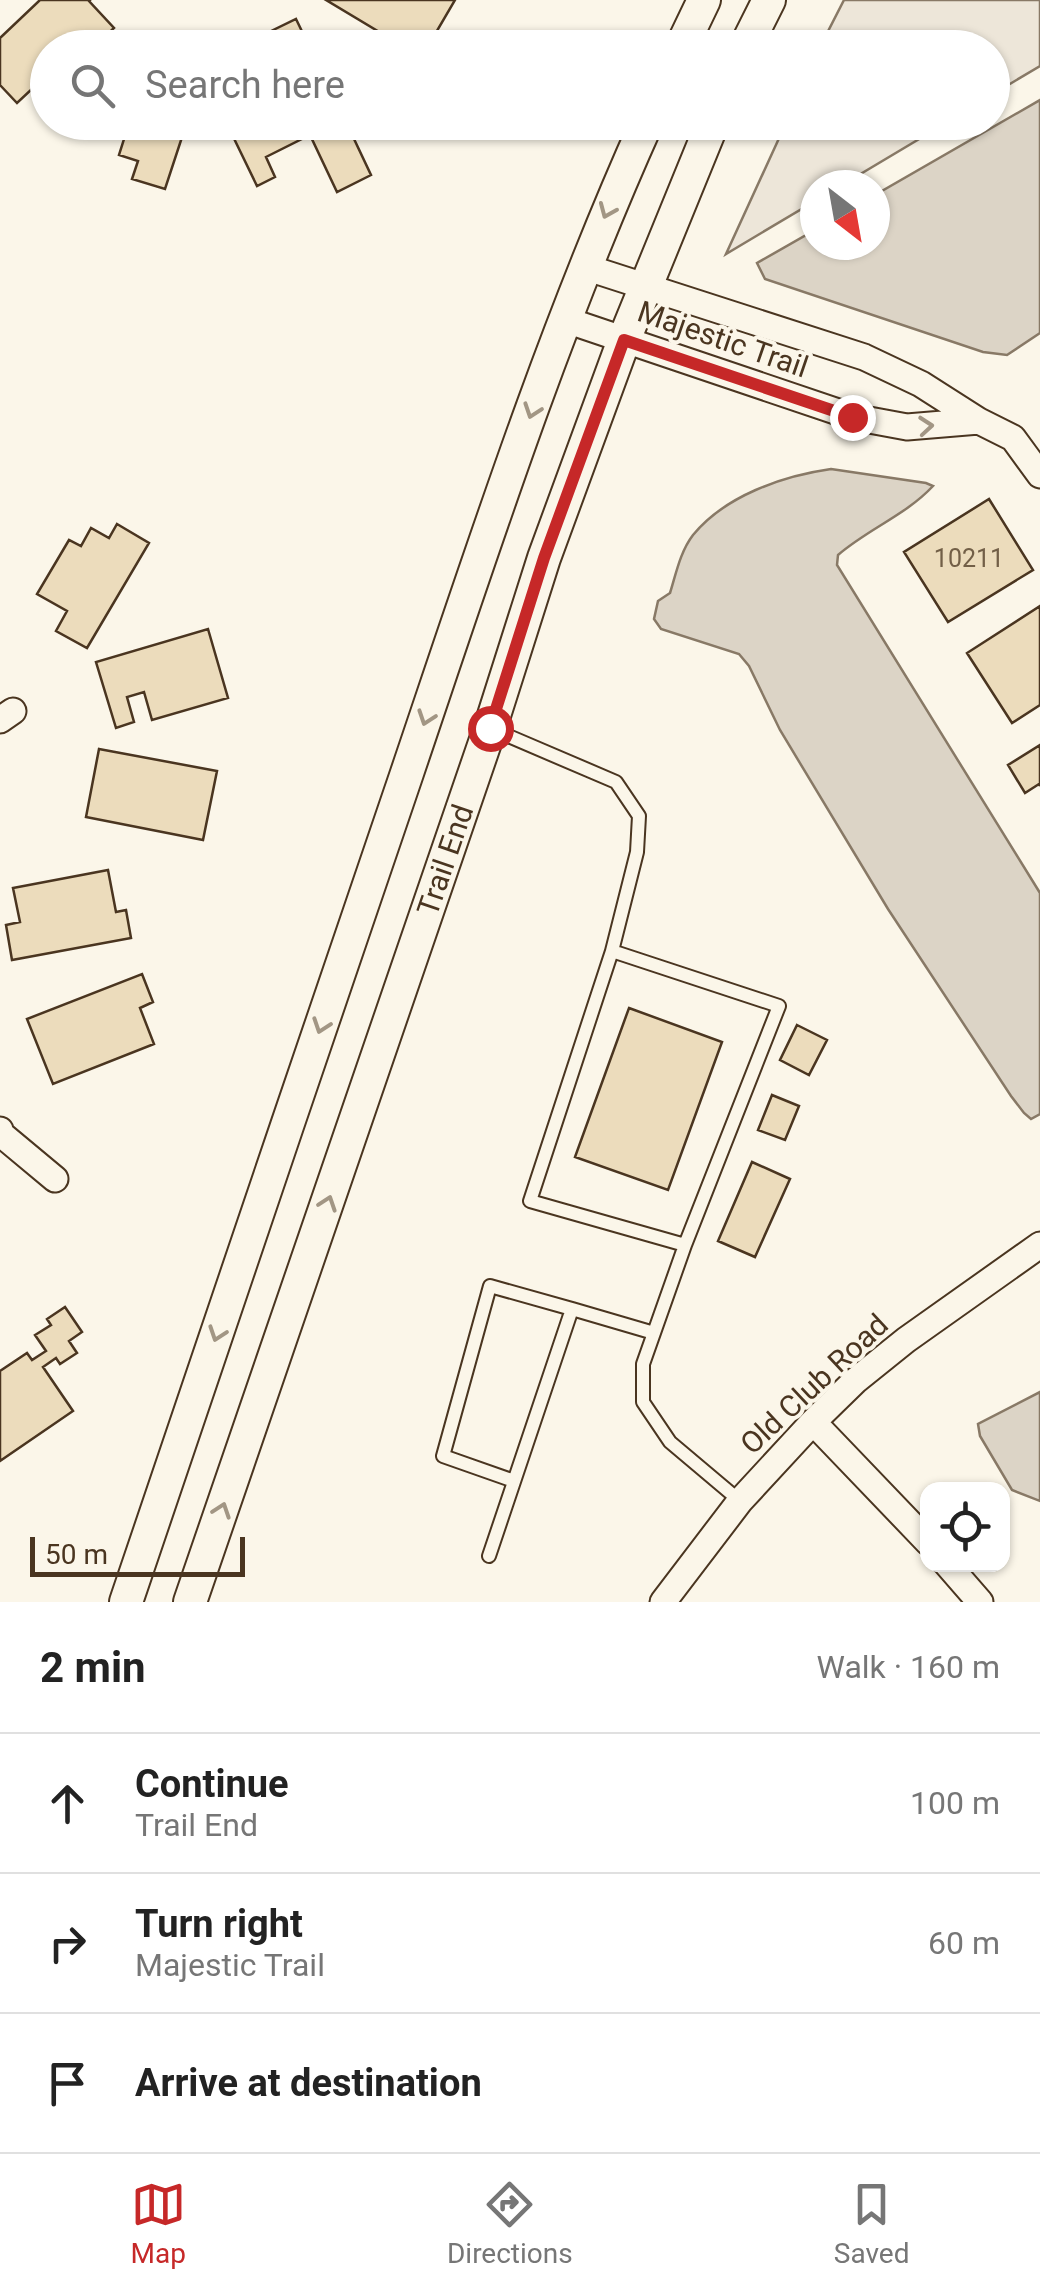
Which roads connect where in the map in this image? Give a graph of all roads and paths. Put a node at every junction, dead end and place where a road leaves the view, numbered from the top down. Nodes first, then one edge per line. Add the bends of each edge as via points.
1 (704, 0) edge
2 (769, 0) edge
3 (690, 30) edge
4 (754, 30) edge
5 (639, 140) edge
6 (705, 140) edge
7 (585, 268) junction
8 (645, 287) junction
9 (566, 320) junction
10 (624, 340) junction
11 (979, 422) junction
12 (1040, 475) edge
13 (490, 728) junction
14 (612, 951) junction
15 (0, 1130) edge
16 (55, 1179) dead end
17 (686, 1245) junction
18 (1040, 1246) edge
19 (572, 1309) junction
20 (654, 1333) junction
21 (814, 1422) junction
22 (514, 1480) junction
23 (740, 1501) junction
24 (920, 1534) edge
25 (489, 1556) dead end
26 (954, 1572) edge
27 (126, 1602) edge
28 (190, 1602) edge
29 (664, 1602) edge
30 (980, 1602) edge

1 - 3 street
2 - 4 street
5 -> 7 street
6 - 8 street, Trail End
7 - 8 street, Majestic Trail
7 - 9 street
8 - 10 street, Trail End
8 - 11 street, Majestic Trail via 864,356
9 - 10 street, Majestic Trail
9 -> 27 street
10 -> 11 street, Majestic Trail via 852,417 907,428
10 - 13 street, Trail End
11 - 12 street, Majestic Trail via 1013,438
13 - 14 lane via 616,782 639,816
28 -> 13 street, Trail End
14 - 17 lane via 530,1201
14 - 17 lane via 779,1006
15 - 16 street
17 - 20 lane
18 - 21 street, Old Club Road via 906,1340
19 - 20 lane
19 - 22 lane
19 - 22 lane via 490,1286 442,1456
20 - 23 lane via 643,1364 643,1402 670,1442
21 - 23 street, Old Club Road
21 - 24 street
22 - 25 lane
23 - 29 street, Old Club Road
26 - 30 street

